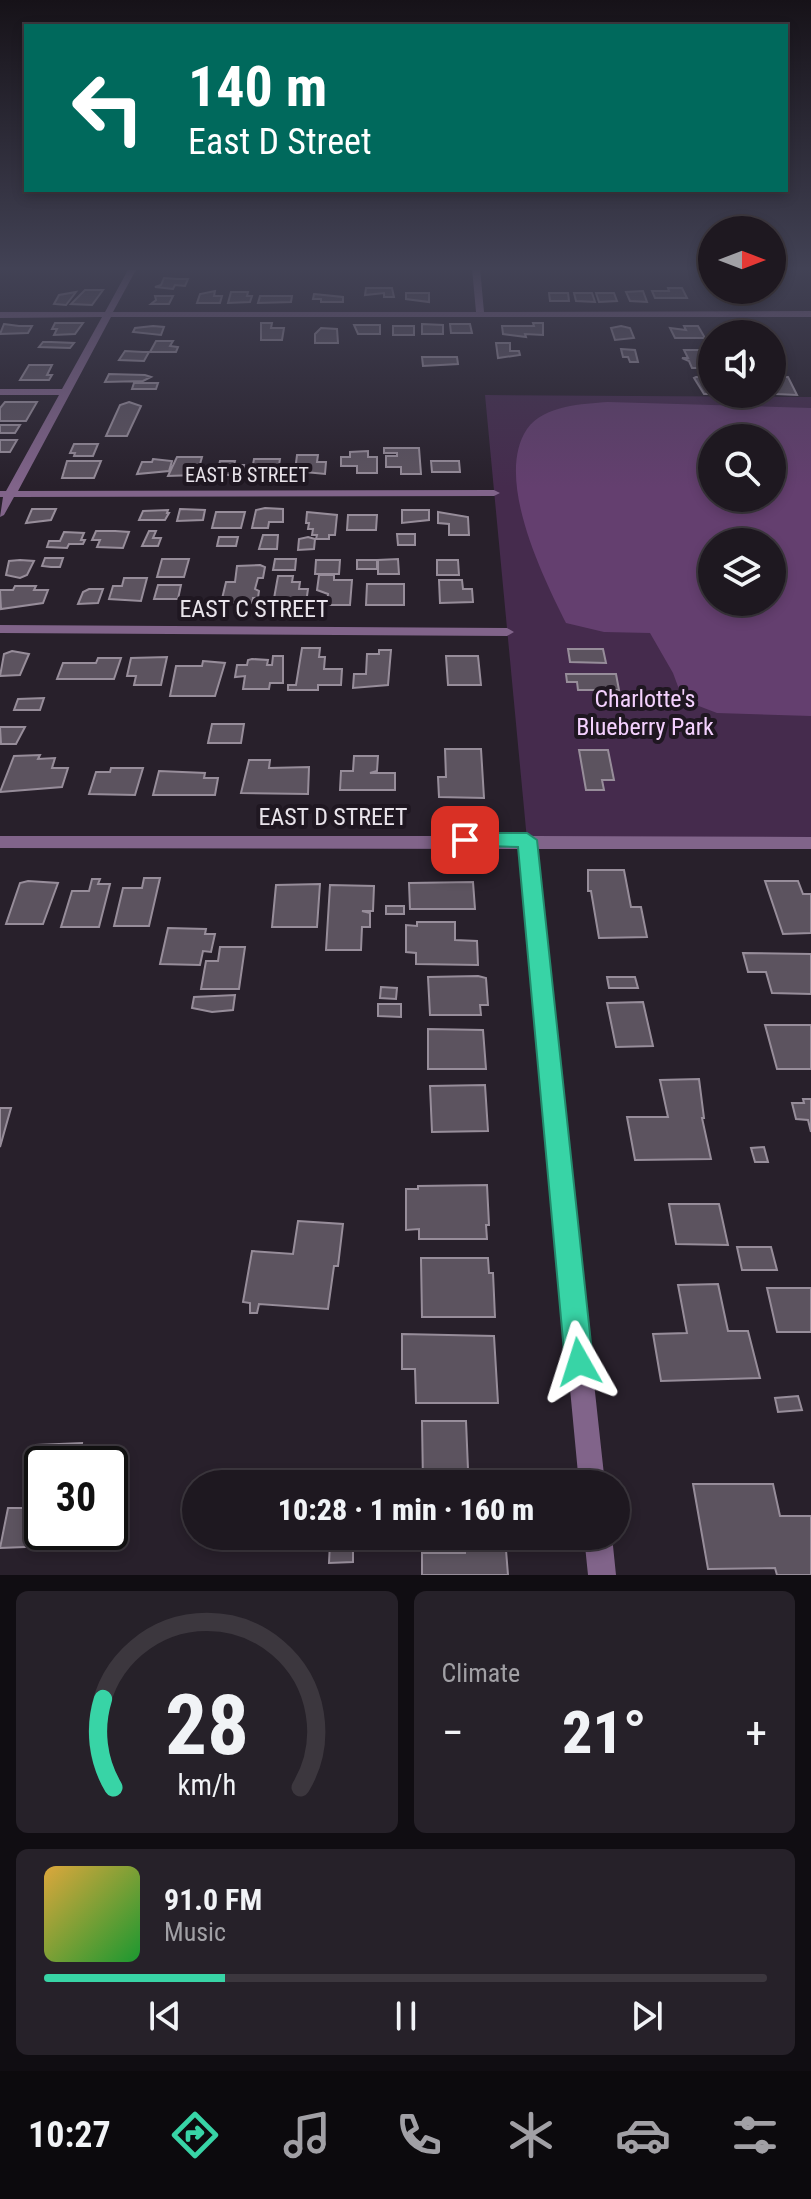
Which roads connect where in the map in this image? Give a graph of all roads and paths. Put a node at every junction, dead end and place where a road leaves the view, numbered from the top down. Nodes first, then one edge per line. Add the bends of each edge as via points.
1 (92, 342) edge
2 (0, 392) edge
3 (65, 392) junction
4 (494, 493) dead end
5 (5, 494) edge
6 (0, 513) edge
7 (0, 629) edge
8 (507, 632) dead end
9 (527, 840) junction
10 (0, 842) edge
11 (811, 843) edge
12 (591, 1470) edge
13 (599, 1550) edge
14 (602, 1575) edge

1 - 3 street
2 - 3 street
3 - 5 street
4 - 5 street, EAST B STREET
5 - 6 street
7 - 8 street, EAST C STREET
9 - 10 street, EAST D STREET
9 - 11 street, EAST D STREET
9 - 12 street
13 - 14 street

